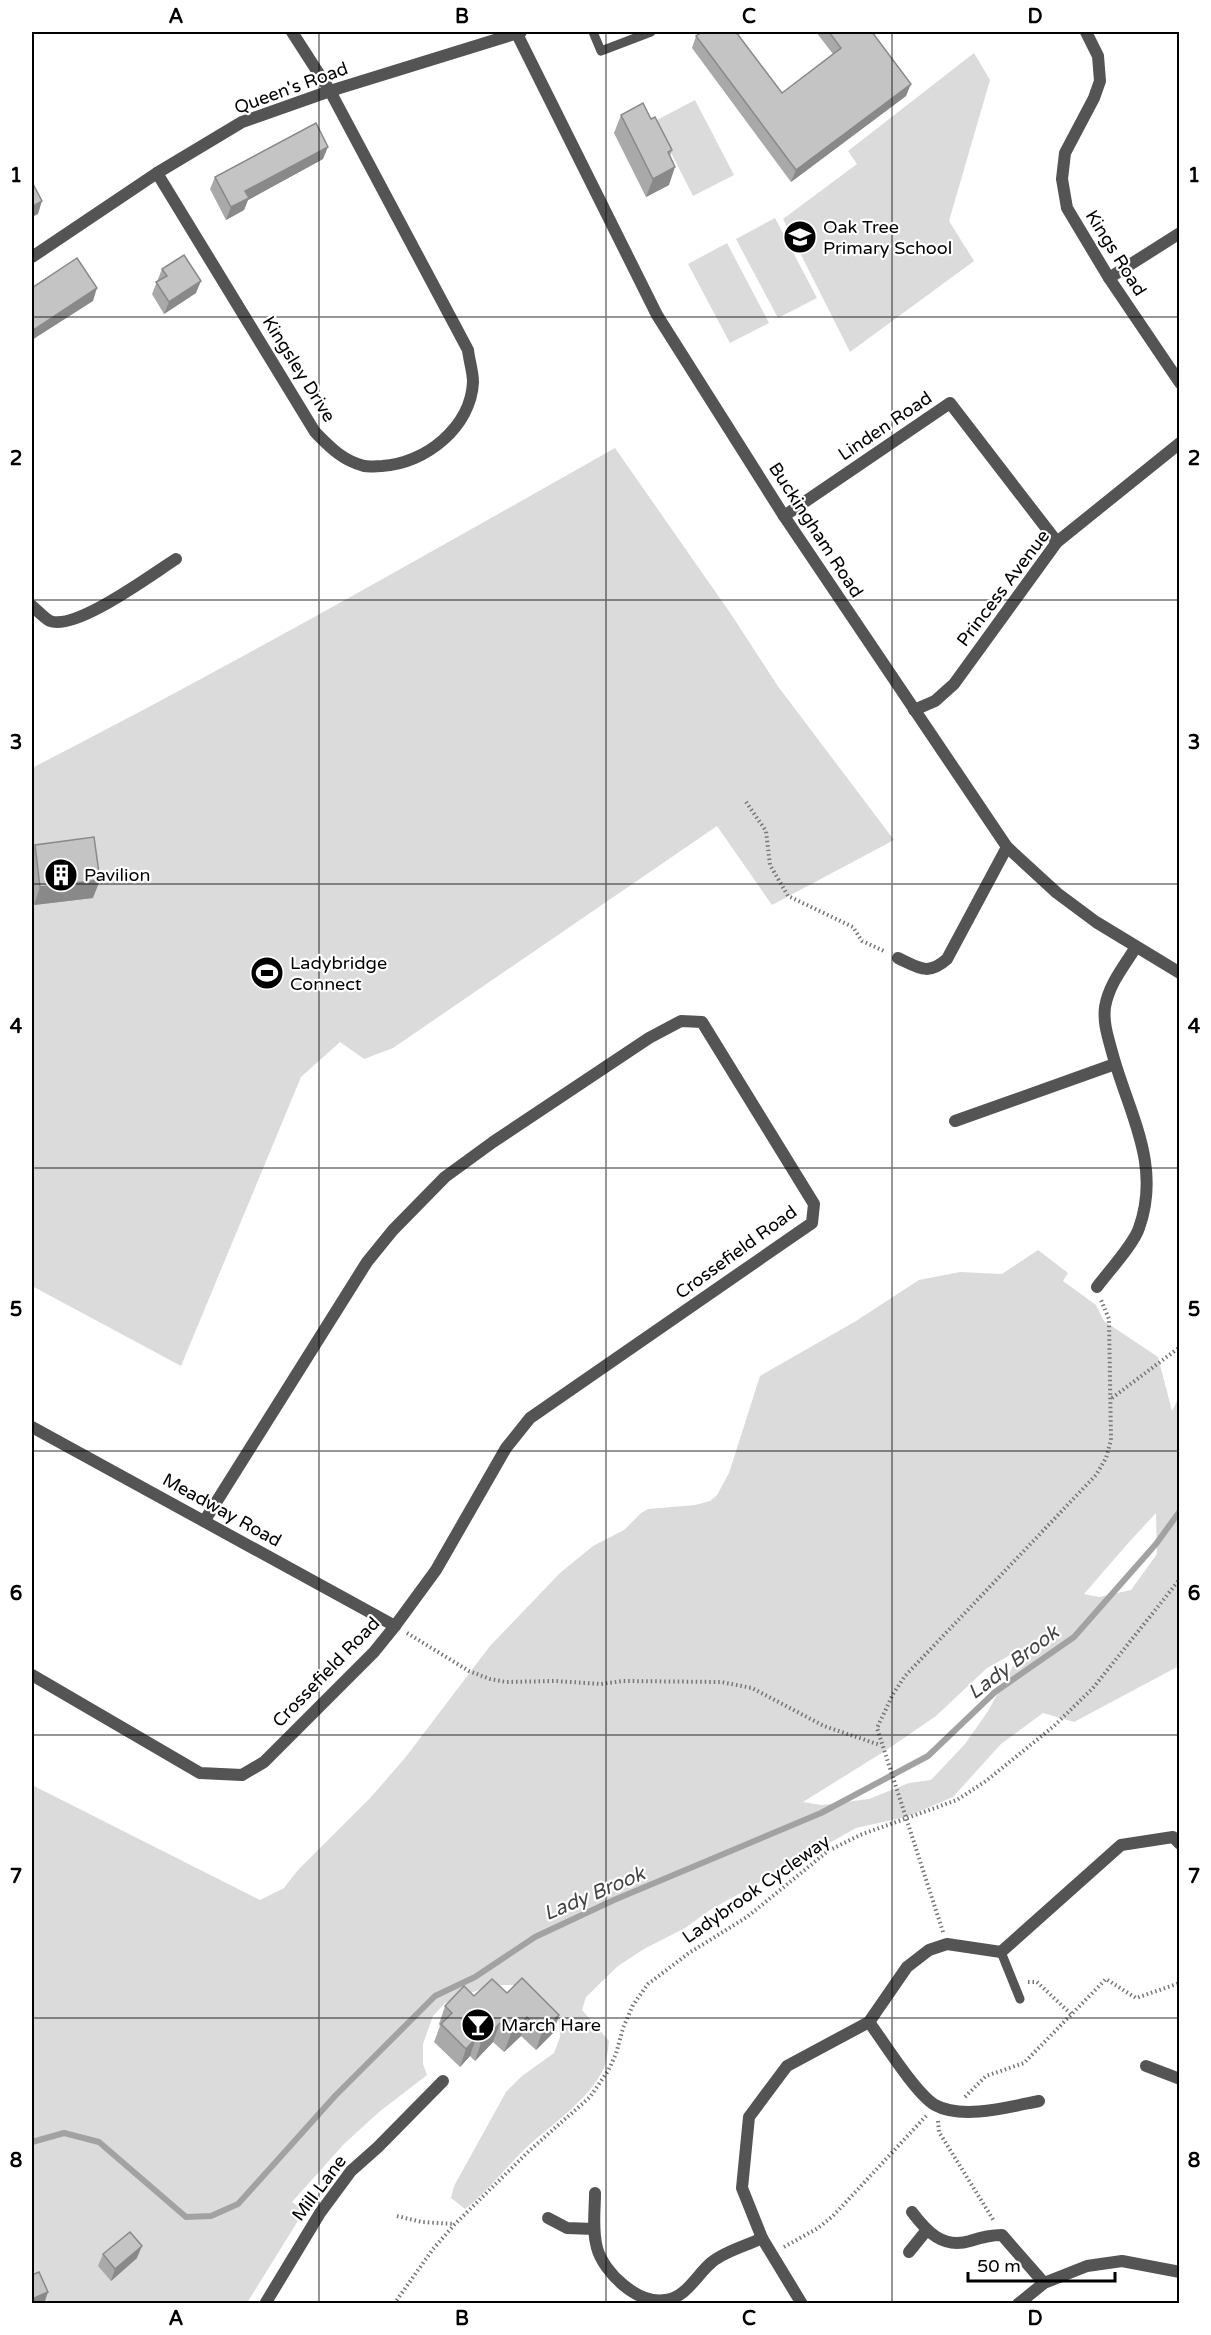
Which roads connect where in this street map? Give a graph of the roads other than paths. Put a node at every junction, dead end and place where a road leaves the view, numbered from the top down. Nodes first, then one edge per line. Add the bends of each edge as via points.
1 (292, 32) edge
2 (518, 32) edge
3 (593, 32) edge
4 (651, 32) edge
5 (1086, 32) edge
6 (330, 91) junction
7 (157, 173) junction
8 (1179, 233) edge
9 (32, 257) edge
10 (1109, 278) junction
11 (1179, 383) edge
12 (1179, 443) edge
13 (784, 516) junction
14 (1057, 542) junction
15 (176, 559) dead end
16 (32, 606) edge
17 (914, 710) junction
18 (1007, 847) junction
19 (1136, 947) junction
20 (898, 958) road end
21 (1179, 973) edge
22 (1115, 1064) junction
23 (955, 1121) dead end
24 (1097, 1287) road end
25 (32, 1427) edge
26 (205, 1520) junction
27 (395, 1626) junction
28 (32, 1675) edge
29 (1177, 1838) edge
30 (1001, 1952) junction
31 (1020, 1999) dead end
32 (869, 2022) junction
33 (1146, 2066) dead end
34 (1179, 2079) edge
35 (443, 2080) dead end
36 (1039, 2101) dead end
37 (595, 2193) dead end
38 (912, 2212) dead end
39 (548, 2218) dead end
40 (594, 2229) junction
41 (926, 2231) junction
42 (762, 2238) junction
43 (909, 2252) dead end
44 (1179, 2272) edge
45 (1044, 2283) junction
46 (265, 2304) edge
47 (802, 2304) edge
48 (1017, 2304) edge

1 - 6 street, Kingsley Drive
2 - 6 street, Queen's Road
2 - 13 street, Buckingham Road via 657,315
3 - 4 lane via 601,51
5 - 10 street, Kings Road via 1098,56 1100,81 1065,153 1062,179 1067,208
6 - 7 street, Queen's Road via 242,122
6 - 7 street, Kingsley Drive via 468,350 473,382 464,412 448,436 421,457 394,465 366,466 338,455 315,432
7 - 9 street, Queen's Road
8 - 10 street
10 - 11 street, Kings Road
12 - 14 street, Princess Avenue
13 - 14 street, Linden Road via 950,403
13 - 17 street, Buckingham Road
14 - 17 street, Princess Avenue via 954,684 934,701
15 - 16 street via 107,603 70,621 50,621
17 - 18 street, Buckingham Road
18 - 19 street, Buckingham Road via 1057,893
18 - 20 street via 947,959 938,967 924,970
19 - 21 street, Buckingham Road
19 - 22 street via 1109,992 1105,1009 1105,1026
22 - 23 street
22 - 24 street via 1146,1158 1148,1182 1138,1231
25 - 26 street, Meadway Road
26 - 27 street, Meadway Road
26 - 27 street, Crossefield Road via 367,1262 445,1177 649,1038 681,1021 702,1022 814,1204 812,1223 530,1418 506,1448 436,1570
27 - 28 street, Crossefield Road via 264,1762 242,1774 200,1773
29 - 30 street via 1121,1845
30 - 31 lane
30 - 32 street via 947,1944 929,1950 907,1967
32 - 36 street via 923,2095 936,2105 986,2111
32 - 42 street via 787,2066 750,2117 742,2188
33 - 34 street
35 - 46 street, Mill Lane via 351,2171 320,2213
37 - 40 street
38 - 41 street
39 - 40 street via 567,2228
40 - 42 street via 597,2250 605,2265 629,2292 666,2300 684,2291 713,2261
41 - 43 street
41 - 45 street via 953,2244 1002,2235
42 - 47 street
44 - 45 street via 1122,2261 1087,2266
45 - 48 street

